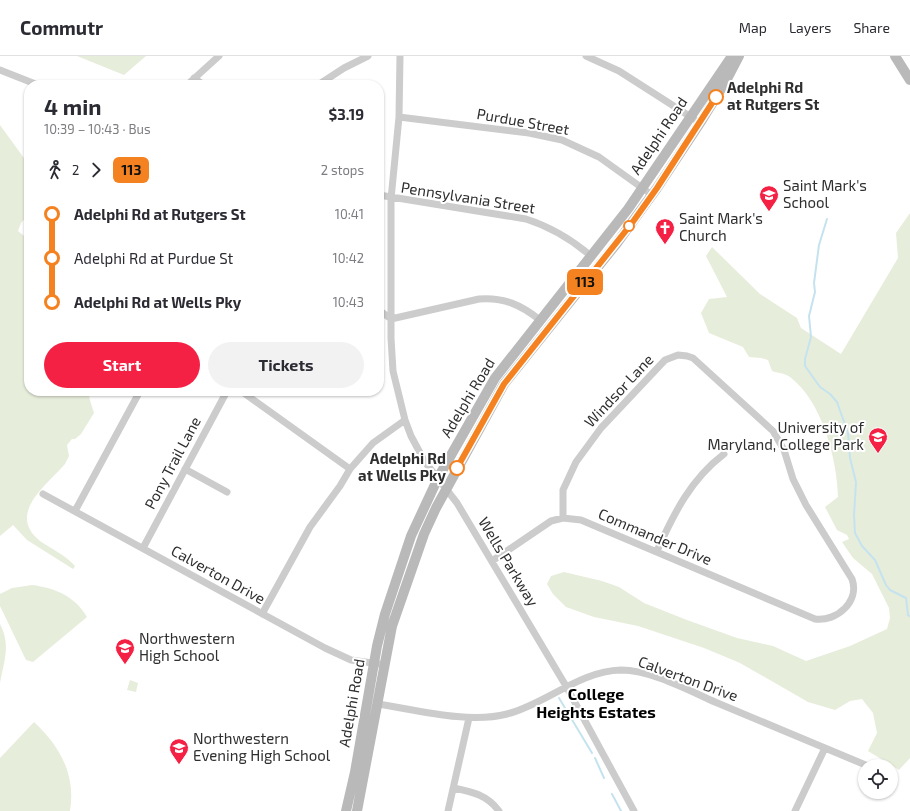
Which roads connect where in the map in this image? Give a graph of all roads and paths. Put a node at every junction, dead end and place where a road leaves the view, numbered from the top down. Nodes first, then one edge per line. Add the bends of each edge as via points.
1 (219, 56) edge
2 (368, 56) edge
3 (400, 56) edge
4 (586, 56) edge
5 (732, 56) edge
6 (739, 56) edge
7 (895, 56) edge
8 (0, 70) edge
9 (194, 78) joint
10 (25, 80) edge
11 (197, 80) edge
12 (326, 80) edge
13 (910, 80) edge
14 (399, 117) junction
15 (690, 117) junction
16 (700, 123) junction
17 (642, 188) junction
18 (652, 195) junction
19 (384, 197) edge
20 (391, 199) junction
21 (592, 256) junction
22 (384, 314) edge
23 (391, 319) junction
24 (540, 320) junction
25 (137, 396) edge
26 (224, 396) edge
27 (248, 396) edge
28 (405, 420) junction
29 (724, 454) dead end
30 (185, 469) junction
31 (350, 469) junction
32 (438, 478) junction
33 (447, 488) junction
34 (227, 492) dead end
35 (43, 494) dead end
36 (75, 511) junction
37 (563, 518) junction
38 (143, 548) junction
39 (657, 551) junction
40 (492, 561) junction
41 (262, 614) junction
42 (812, 617) joint
43 (374, 663) junction
44 (385, 665) junction
45 (566, 686) junction
46 (378, 704) junction
47 (469, 718) junction
48 (825, 748) junction
49 (858, 762) edge
50 (454, 788) junction
51 (346, 811) edge
52 (357, 811) edge
53 (448, 811) edge
54 (500, 811) edge
55 (634, 811) edge
56 (795, 811) edge

1 - 9 street
2 - 12 street
3 - 14 street, Wells Parkway
4 - 15 street via 619,71
5 - 15 main road, Adelphi Road
6 - 16 main road, Adelphi Road
7 - 13 main road
8 - 10 street
9 - 11 street
14 - 17 street, Purdue Street via 521,132 562,140 599,157
14 - 20 street, Wells Parkway
15 - 16 street
15 - 17 main road, Adelphi Road
16 - 18 main road, Adelphi Road
17 - 18 street, Purdue Street
17 - 21 main road, Adelphi Road
18 - 33 main road, Adelphi Road via 617,243 504,384
19 - 20 street, Pennsylvania Street
20 - 21 street, Pennsylvania Street via 506,215 531,221 545,225 567,237
20 - 23 street, Wells Parkway
21 - 24 main road, Adelphi Road
22 - 23 street
23 - 24 street via 490,298 512,302
23 - 28 street, Wells Parkway via 393,371
24 - 32 main road, Adelphi Road via 490,386
25 - 36 street
26 - 30 street, Pony Trail Lane
27 - 31 street
28 - 31 street via 376,440
28 - 32 street, Wells Parkway via 417,448
29 - 39 street via 708,466 691,485
30 - 34 street
30 - 38 street, Pony Trail Lane
31 - 41 street via 310,527
32 - 33 street, Wells Parkway
32 - 43 main road, Adelphi Road via 416,523 402,561 383,620
33 - 40 street, Wells Parkway
33 - 44 main road, Adelphi Road via 424,534 396,614
35 - 36 street, Calverton Drive
36 - 38 street, Calverton Drive
37 - 39 street, Commander Drive via 581,520
37 - 40 street, Commander Drive via 546,524
37 - 42 street, Windsor Lane via 562,496 566,480 592,439 665,360 678,355 691,357 764,422 777,437 802,498 852,579 854,596 846,608 828,618
38 - 41 street, Calverton Drive
39 - 42 street, Commander Drive
40 - 45 street, Wells Parkway
41 - 43 street, Calverton Drive via 338,655 351,660
43 - 44 street, Calverton Drive
43 - 51 main road, Adelphi Road
44 - 46 main road, Adelphi Road
45 - 47 street, Calverton Drive via 512,713
45 - 48 street, Calverton Drive via 607,672 635,671 685,689
45 - 55 street, Wells Parkway
46 - 47 street, Calverton Drive
46 - 52 main road, Adelphi Road
47 - 50 street
48 - 49 street, Calverton Drive
48 - 56 street
50 - 53 street
50 - 54 street via 479,794

